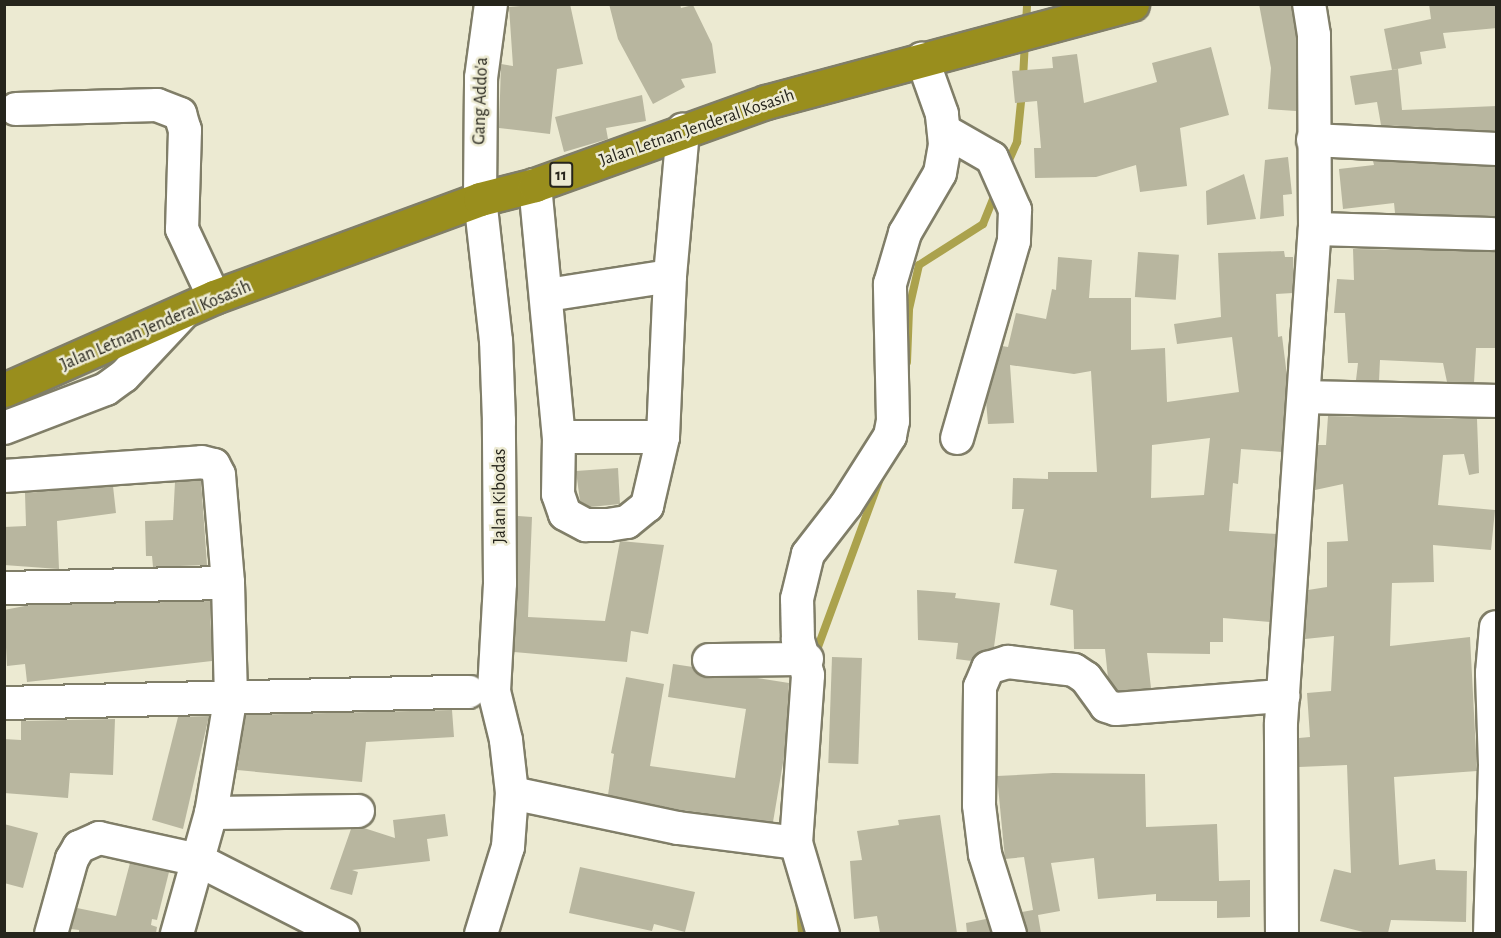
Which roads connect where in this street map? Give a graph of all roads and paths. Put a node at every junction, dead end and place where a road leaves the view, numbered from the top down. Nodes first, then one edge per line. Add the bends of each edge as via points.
1 (490, 4) edge
2 (1132, 4) edge
3 (1309, 4) edge
4 (922, 58) junction
5 (16, 109) dead end
6 (683, 130) junction
7 (945, 131) junction
8 (1313, 140) junction
9 (1497, 149) edge
10 (535, 184) junction
11 (480, 199) junction
12 (1315, 229) junction
13 (1492, 234) dead end
14 (670, 276) junction
15 (547, 295) junction
16 (214, 297) junction
17 (183, 313) junction
18 (4, 390) edge
19 (1304, 397) junction
20 (1497, 401) edge
21 (4, 428) edge
22 (559, 437) junction
23 (663, 437) junction
24 (957, 438) dead end
25 (4, 476) edge
26 (228, 583) junction
27 (4, 588) edge
28 (1497, 627) edge
29 (807, 659) junction
30 (709, 660) dead end
31 (1494, 673) edge
32 (469, 692) dead end
33 (231, 695) junction
34 (1283, 696) junction
35 (4, 704) edge
36 (512, 793) junction
37 (358, 811) dead end
38 (211, 813) junction
39 (796, 843) junction
40 (198, 860) junction
41 (51, 933) edge
42 (177, 933) edge
43 (343, 933) edge
44 (481, 933) edge
45 (823, 933) edge
46 (1010, 933) edge
47 (1282, 933) edge
48 (1490, 933) edge

1 - 11 street, Gang Addo'a via 481,78
2 - 4 highway, Jalan Letnan Jenderal Kosasih / 11
3 - 8 street via 1314,35
4 - 6 highway, Jalan Letnan Jenderal Kosasih / 11
4 - 7 street
5 - 16 street via 157,105 180,114 185,130 182,229
6 - 10 highway, Jalan Letnan Jenderal Kosasih / 11
6 - 14 street
7 - 24 street via 992,158 1015,210 1014,241
7 - 29 street via 940,173 905,233 890,284 894,406 890,436 846,505 808,554 801,574 798,639
8 - 9 street
8 - 12 street
10 - 11 highway, Jalan Letnan Jenderal Kosasih / 11
10 - 15 street
11 - 16 highway, Jalan Letnan Jenderal Kosasih / 11
11 - 36 street, Jalan Kibodas via 496,341 499,421 500,583 494,691 506,740
12 - 13 street
12 - 19 street
14 - 15 street
14 - 23 street
15 - 22 street
16 - 17 highway, Jalan Letnan Jenderal Kosasih / 11
17 - 18 highway, Jalan Letnan Jenderal Kosasih / 11
17 - 21 street via 124,376 106,389
19 - 20 street
19 - 34 street
22 - 23 street
22 - 23 street via 558,494 565,514 586,525 608,525 627,522 647,506
25 - 26 street via 209,462 219,475
26 - 27 street
26 - 33 street
28 - 31 street
29 - 30 street
29 - 39 street
31 - 48 street
32 - 33 street
33 - 35 street
33 - 38 street
34 - 46 street via 1116,709 1106,706 1086,678 1074,670 1008,662 988,668 980,687 979,805 987,862
34 - 47 street
36 - 39 street via 678,828
36 - 44 street, Jalan Kibodas via 508,847
37 - 38 street
38 - 40 street
39 - 45 street
40 - 41 street via 116,841 89,840 79,847 64,878
40 - 42 street
40 - 43 street

